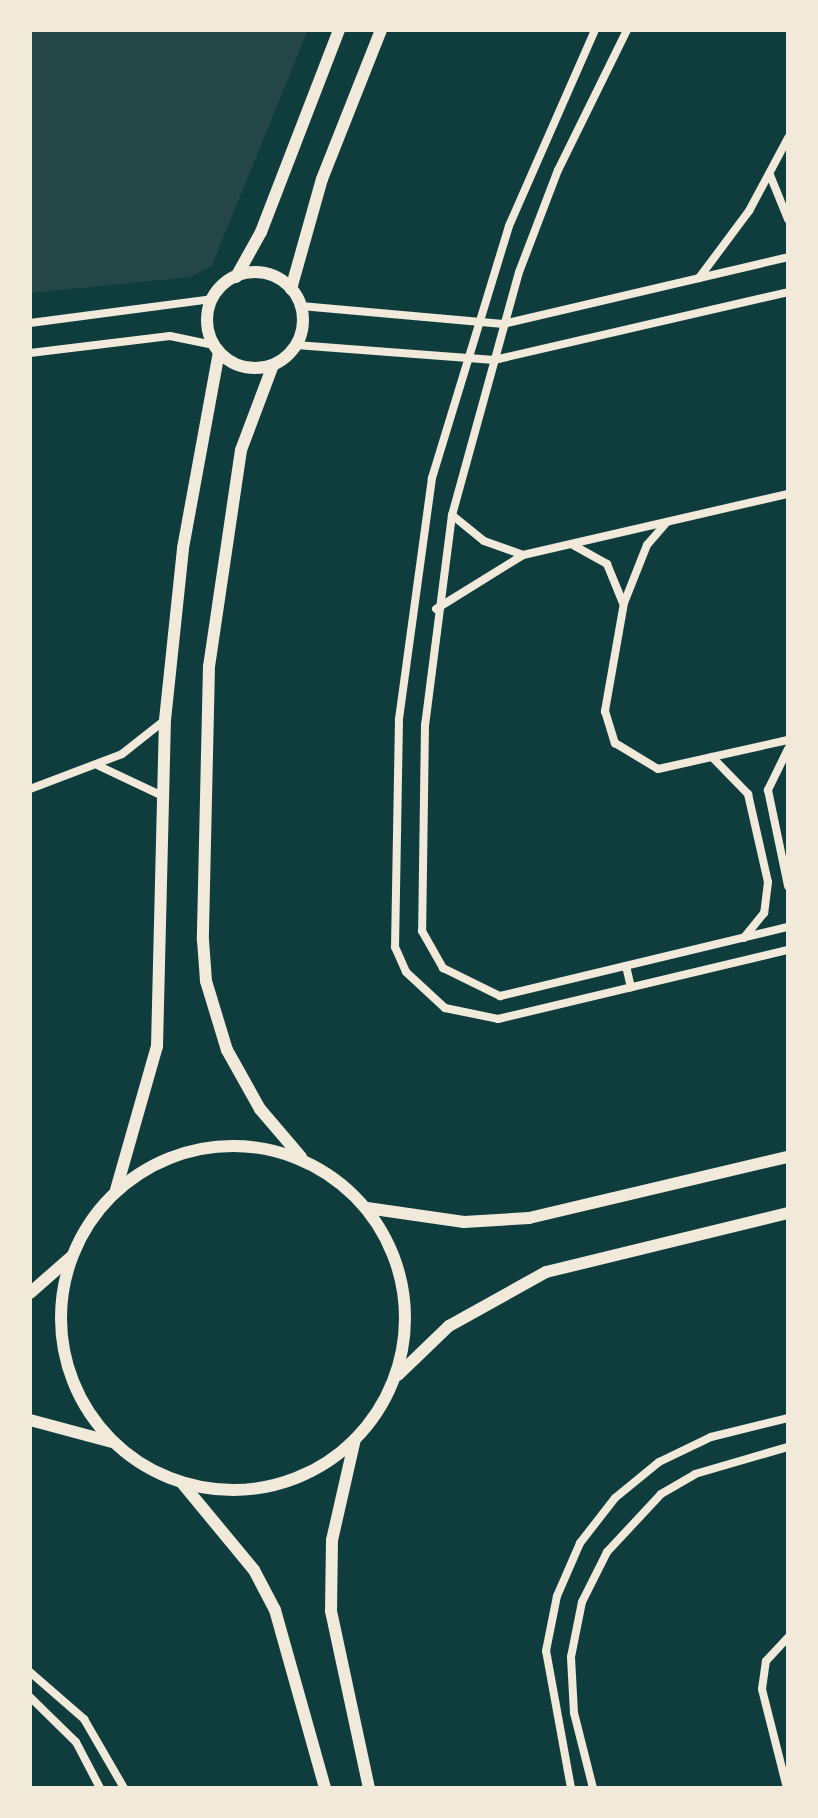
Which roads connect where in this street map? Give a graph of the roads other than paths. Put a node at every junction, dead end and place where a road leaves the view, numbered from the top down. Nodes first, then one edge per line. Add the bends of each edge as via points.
1 (339, 30) edge
2 (381, 30) edge
3 (595, 30) edge
4 (627, 30) edge
5 (788, 138) edge
6 (769, 174) junction
7 (788, 219) edge
8 (788, 257) edge
9 (236, 277) junction
10 (699, 278) junction
11 (291, 289) junction
12 (788, 292) edge
13 (213, 299) junction
14 (301, 306) junction
15 (30, 323) edge
16 (503, 324) junction
17 (474, 326) junction
18 (296, 345) junction
19 (217, 348) junction
20 (30, 353) edge
21 (463, 360) junction
22 (494, 360) junction
23 (273, 365) junction
24 (788, 494) edge
25 (452, 515) junction
26 (667, 522) junction
27 (571, 544) junction
28 (523, 555) junction
29 (624, 603) junction
30 (436, 610) junction
31 (165, 720) junction
32 (788, 740) edge
33 (788, 749) edge
34 (711, 757) junction
35 (98, 766) junction
36 (30, 789) edge
37 (165, 797) junction
38 (777, 837) junction
39 (758, 841) junction
40 (788, 886) edge
41 (788, 927) edge
42 (744, 938) junction
43 (788, 950) edge
44 (626, 966) junction
45 (631, 987) junction
46 (788, 1157) edge
47 (304, 1160) junction
48 (115, 1191) junction
49 (367, 1208) junction
50 (788, 1213) edge
51 (71, 1257) junction
52 (30, 1293) edge
53 (395, 1377) junction
54 (788, 1418) edge
55 (30, 1420) edge
56 (355, 1439) junction
57 (113, 1443) junction
58 (788, 1447) edge
59 (182, 1483) junction
60 (788, 1637) edge
61 (30, 1672) edge
62 (30, 1697) edge
63 (100, 1788) edge
64 (124, 1788) edge
65 (325, 1788) edge
66 (369, 1788) edge
67 (571, 1788) edge
68 (593, 1788) edge
69 (787, 1788) edge

1 - 9 street via 261,232
2 - 11 street via 322,179
3 - 17 street via 533,166
4 - 16 street via 558,170
5 - 6 street
6 - 7 street
6 - 10 street
8 - 10 street
9 - 11 street via 265,273
9 - 13 street
10 - 16 street
11 - 14 street
12 - 22 street
13 - 15 street
13 - 19 street via 208,322
14 - 17 street
14 - 18 street
16 - 17 street
16 - 22 street
17 - 21 street
18 - 21 street
18 - 23 street
19 - 20 street via 170,336
19 - 23 street via 244,367
19 - 31 street via 183,548
21 - 22 street
21 - 45 street via 420,538 403,658 395,947 423,993 471,1017 498,1019
22 - 25 street
23 - 47 street via 241,450 209,666 203,940 206,981 227,1050 260,1109
24 - 26 street
25 - 28 street via 484,541
25 - 30 street
26 - 27 street
26 - 29 street via 647,545
27 - 28 street
27 - 29 street via 607,564
28 - 30 street
29 - 34 street via 605,711 615,743 658,769
30 - 44 street via 419,910 430,951 460,982 500,996
31 - 35 street
31 - 37 street
32 - 34 street
33 - 38 street via 768,790
34 - 39 street via 748,794
35 - 36 street
35 - 37 street
37 - 48 street via 157,1046
38 - 39 street
38 - 40 street
39 - 42 street via 768,898
41 - 42 street
42 - 44 street
43 - 45 street
44 - 45 street
46 - 49 street via 529,1218 453,1221
47 - 48 street via 265,1148 185,1152
47 - 49 street
48 - 51 street
49 - 53 street via 404,1289
50 - 53 street via 546,1272 449,1326
51 - 52 street
51 - 57 street via 61,1337 81,1400
53 - 56 street
54 - 67 street via 711,1437 659,1462 615,1498 580,1543 557,1596 546,1651
55 - 57 street
56 - 59 street via 292,1480 218,1490
56 - 66 street via 332,1540 331,1597 335,1649
57 - 59 street
58 - 68 street via 720,1465 661,1494 600,1564 582,1602 571,1657 574,1713
59 - 65 street via 240,1552 275,1610
60 - 69 street via 766,1661 762,1689
61 - 64 street via 84,1719
62 - 63 street via 76,1742

